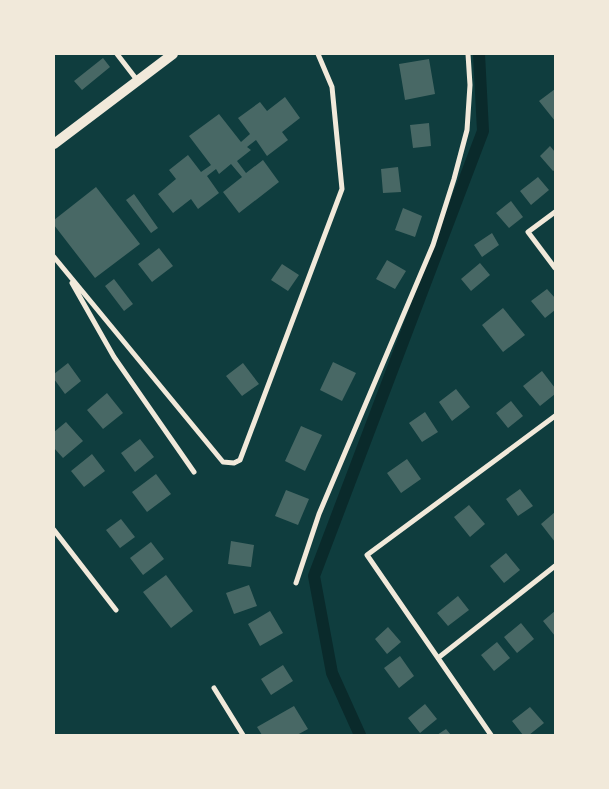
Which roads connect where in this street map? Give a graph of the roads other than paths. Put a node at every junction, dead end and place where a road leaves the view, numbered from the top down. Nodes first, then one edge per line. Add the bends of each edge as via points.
1 (117, 54) edge
2 (173, 54) edge
3 (318, 54) edge
4 (468, 54) edge
5 (137, 80) junction
6 (54, 144) edge
7 (555, 212) edge
8 (54, 257) edge
9 (555, 268) edge
10 (64, 270) junction
11 (555, 416) edge
12 (194, 472) dead end
13 (54, 530) edge
14 (555, 566) edge
15 (296, 582) dead end
16 (116, 610) dead end
17 (438, 658) junction
18 (214, 688) dead end
19 (243, 735) edge
20 (491, 735) edge

1 - 5 street
2 - 5 main road
3 - 10 street via 332,87 342,189 240,460 234,464 223,462
4 - 15 street via 467,130 451,189 432,245 319,514
5 - 6 main road
7 - 9 street via 528,232
8 - 10 street
10 - 12 street via 114,357
11 - 17 street via 367,555
13 - 16 street
14 - 17 street
17 - 20 street
18 - 19 street

